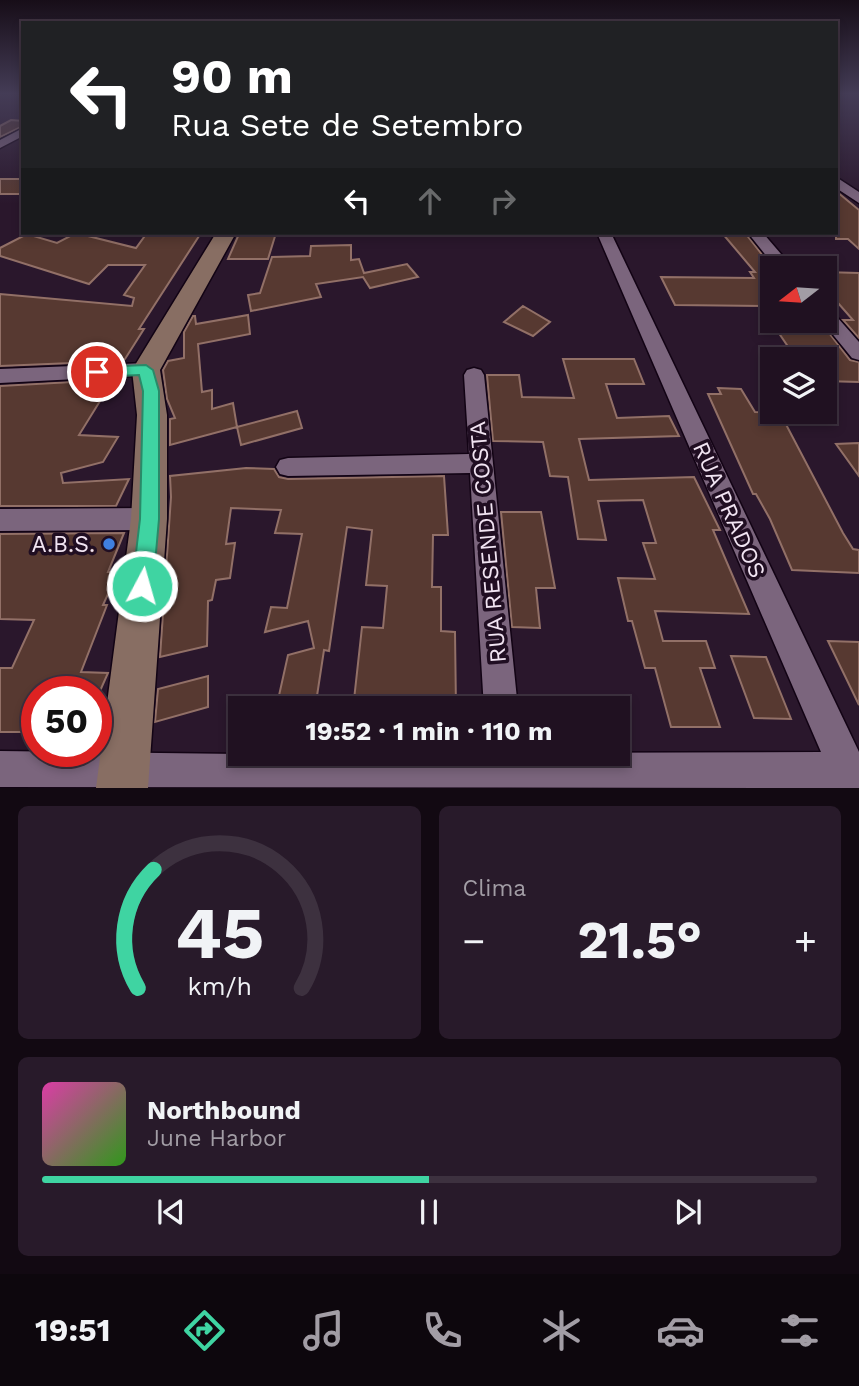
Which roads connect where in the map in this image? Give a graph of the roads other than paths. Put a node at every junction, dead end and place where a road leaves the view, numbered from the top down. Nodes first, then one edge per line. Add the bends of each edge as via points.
1 (21, 133) edge
2 (4, 149) edge
3 (838, 183) edge
4 (859, 199) edge
5 (225, 235) edge
6 (605, 235) edge
7 (757, 235) edge
8 (775, 256) edge
9 (837, 328) edge
10 (859, 354) edge
11 (146, 370) junction
12 (474, 375) dead end
13 (0, 376) edge
14 (482, 463) junction
15 (288, 467) dead end
16 (149, 519) junction
17 (0, 520) edge
18 (500, 696) edge
19 (0, 769) edge
20 (506, 770) edge
21 (853, 776) edge
22 (123, 779) edge

1 - 2 street
3 - 4 street
5 - 11 main road
6 - 21 street, RUA PRADOS
7 - 8 street
9 - 10 street
11 - 13 street
11 - 16 main road via 152,415
12 - 14 street, RUA RESENDE COSTA
14 - 15 street
14 - 18 street, RUA RESENDE COSTA
16 - 17 street
16 - 22 main road
19 - 22 street
20 - 21 street
20 - 22 street

